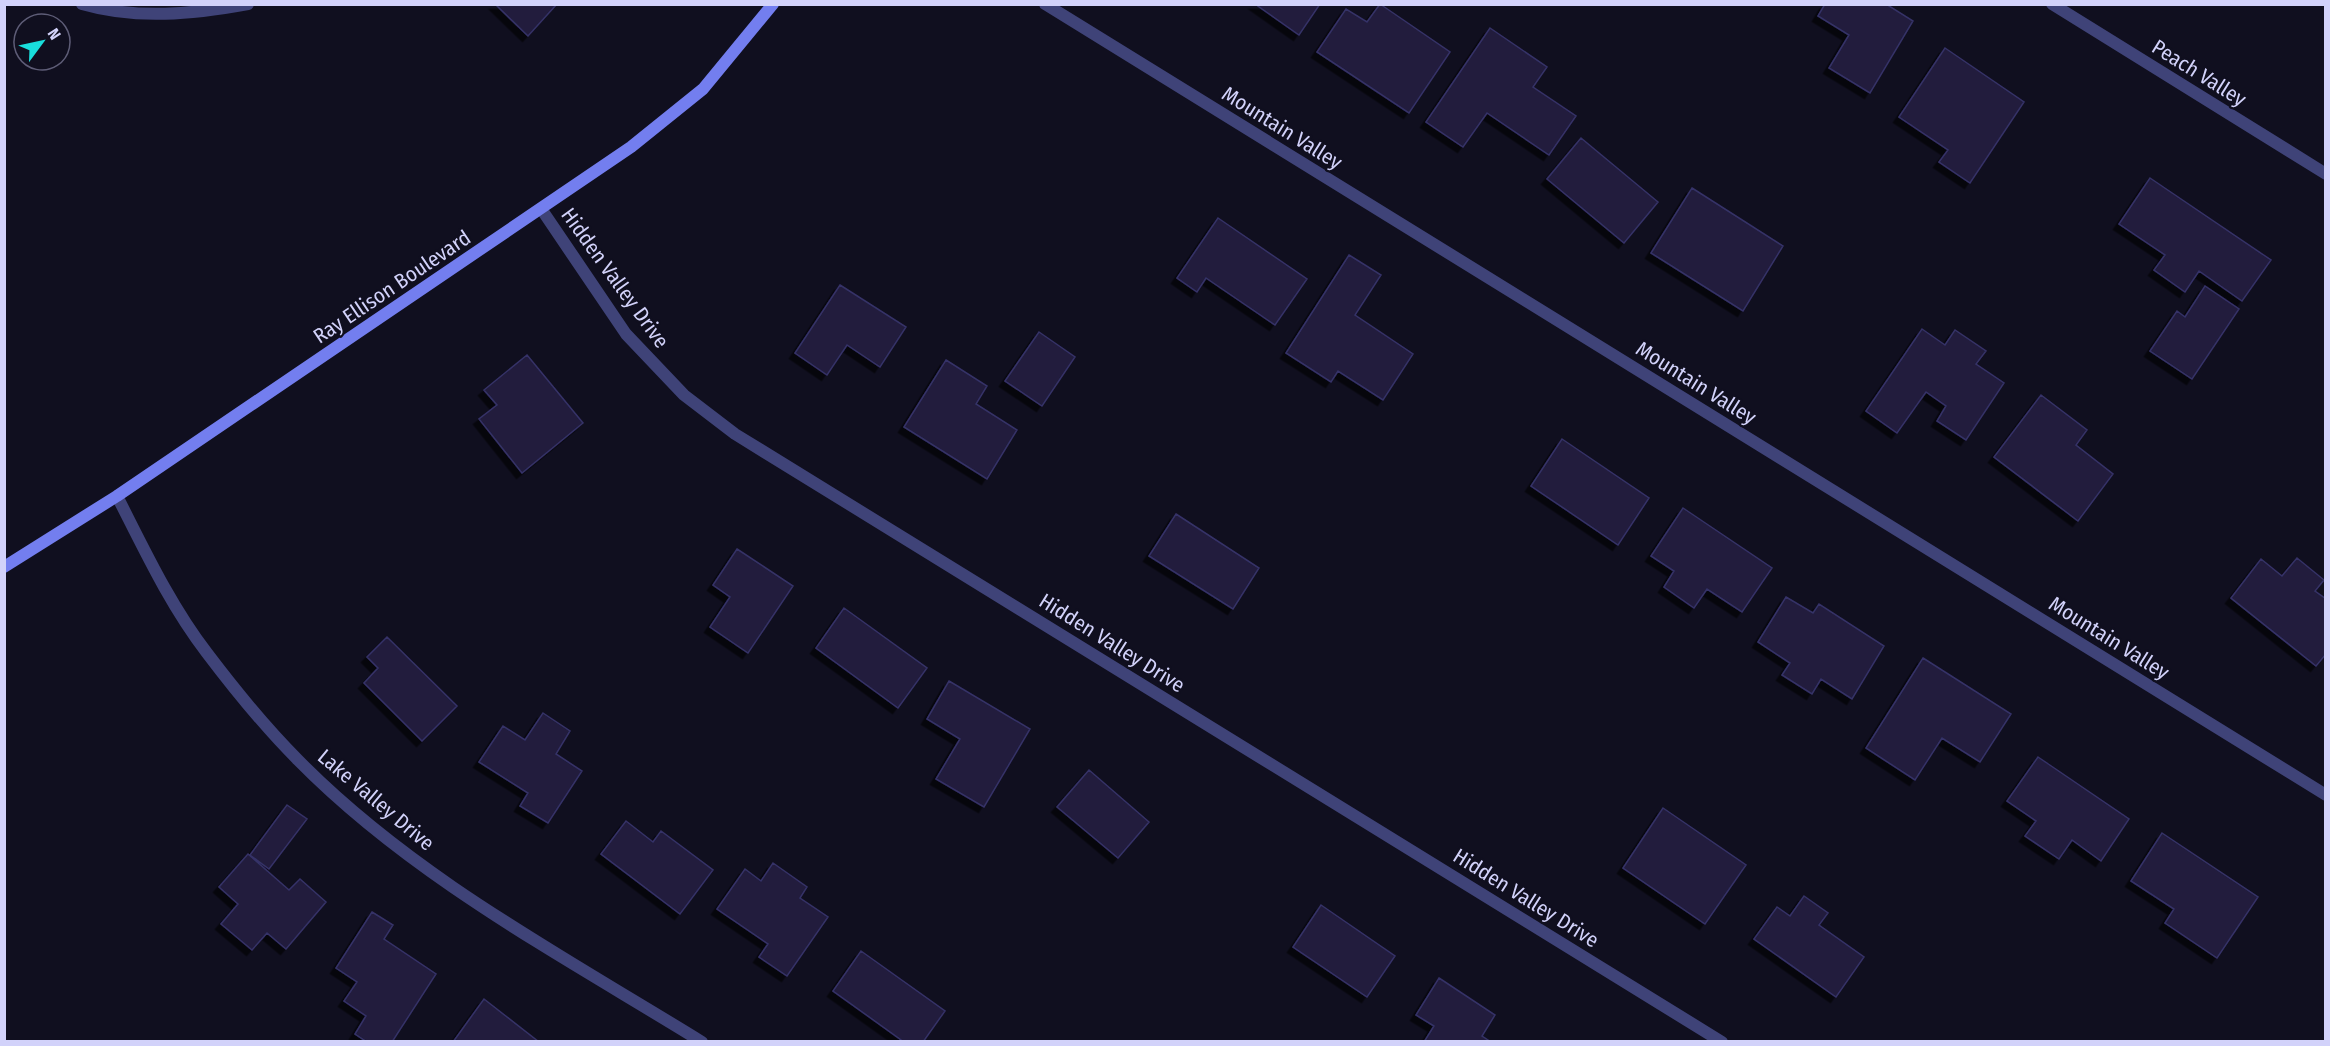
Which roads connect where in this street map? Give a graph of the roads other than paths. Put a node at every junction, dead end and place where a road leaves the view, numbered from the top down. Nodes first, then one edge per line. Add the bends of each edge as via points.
1 (82, 4) edge
2 (248, 4) edge
3 (772, 4) edge
4 (1045, 4) edge
5 (2052, 4) edge
6 (2325, 174) edge
7 (542, 210) junction
8 (117, 496) junction
9 (4, 567) edge
10 (2325, 795) edge
11 (702, 1041) edge
12 (1722, 1041) edge

1 - 2 street via 144,15 213,11
3 - 7 street, Ray Ellison Boulevard via 703,89 631,147
4 - 10 street, Mountain Valley
5 - 6 street, Peach Valley
7 - 8 street, Ray Ellison Boulevard
7 - 12 street, Hidden Valley Drive via 626,334 684,395 735,434
8 - 9 street, Ray Ellison Boulevard
8 - 11 street, Lake Valley Drive via 160,579 206,651 298,761 433,873

